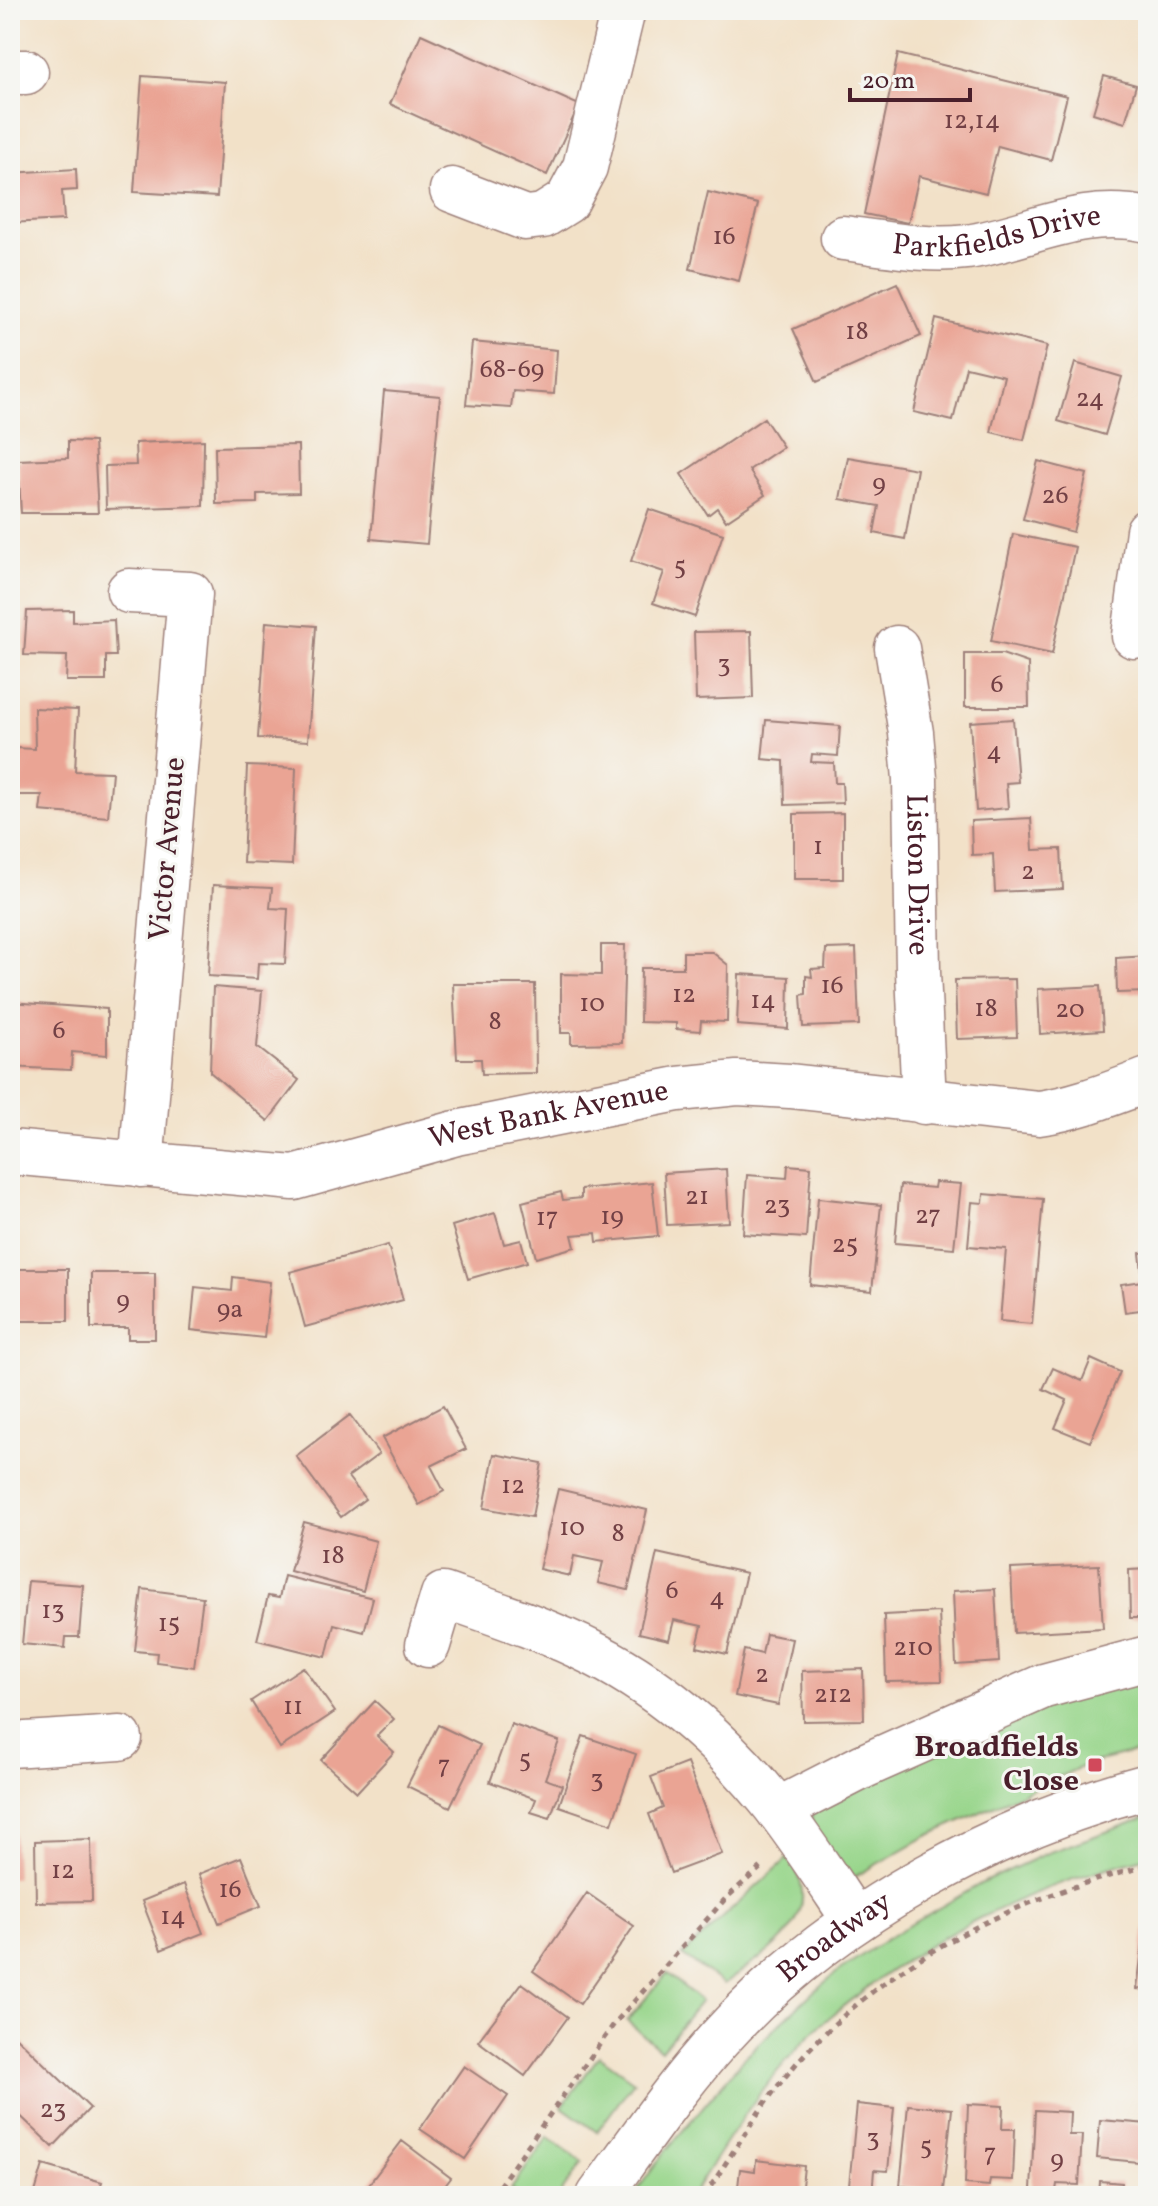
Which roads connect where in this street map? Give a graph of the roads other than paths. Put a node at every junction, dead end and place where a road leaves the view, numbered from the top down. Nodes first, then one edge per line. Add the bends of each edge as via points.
1 (623, 10) edge
2 (452, 190) dead end
3 (1148, 220) edge
4 (843, 238) dead end
5 (1148, 531) edge
6 (129, 591) dead end
7 (1134, 636) dead end
8 (897, 648) dead end
9 (1148, 1080) edge
10 (924, 1102) junction
11 (10, 1152) edge
12 (141, 1165) junction
13 (428, 1645) dead end
14 (1148, 1658) edge
15 (120, 1738) dead end
16 (10, 1745) edge
17 (1148, 1786) edge
18 (787, 1823) junction
19 (855, 1921) junction
20 (599, 2196) edge

1 - 2 street via 585,167 567,201 543,216 525,218
3 - 4 street, Parkfields Drive via 1085,218 966,247 920,248
5 - 7 street
6 - 12 street, Victor Avenue via 190,594
8 - 10 street, Liston Drive via 915,779
9 - 10 street, West Bank Avenue via 1094,1117
10 - 12 street, West Bank Avenue via 737,1083 678,1089 456,1133 294,1178
11 - 12 street, West Bank Avenue
13 - 18 street via 447,1582 631,1676 724,1749
14 - 18 street via 1044,1686 893,1753
15 - 16 street
17 - 19 street, Broadway via 996,1842
18 - 19 street
19 - 20 street, Broadway via 799,1963 733,2024

